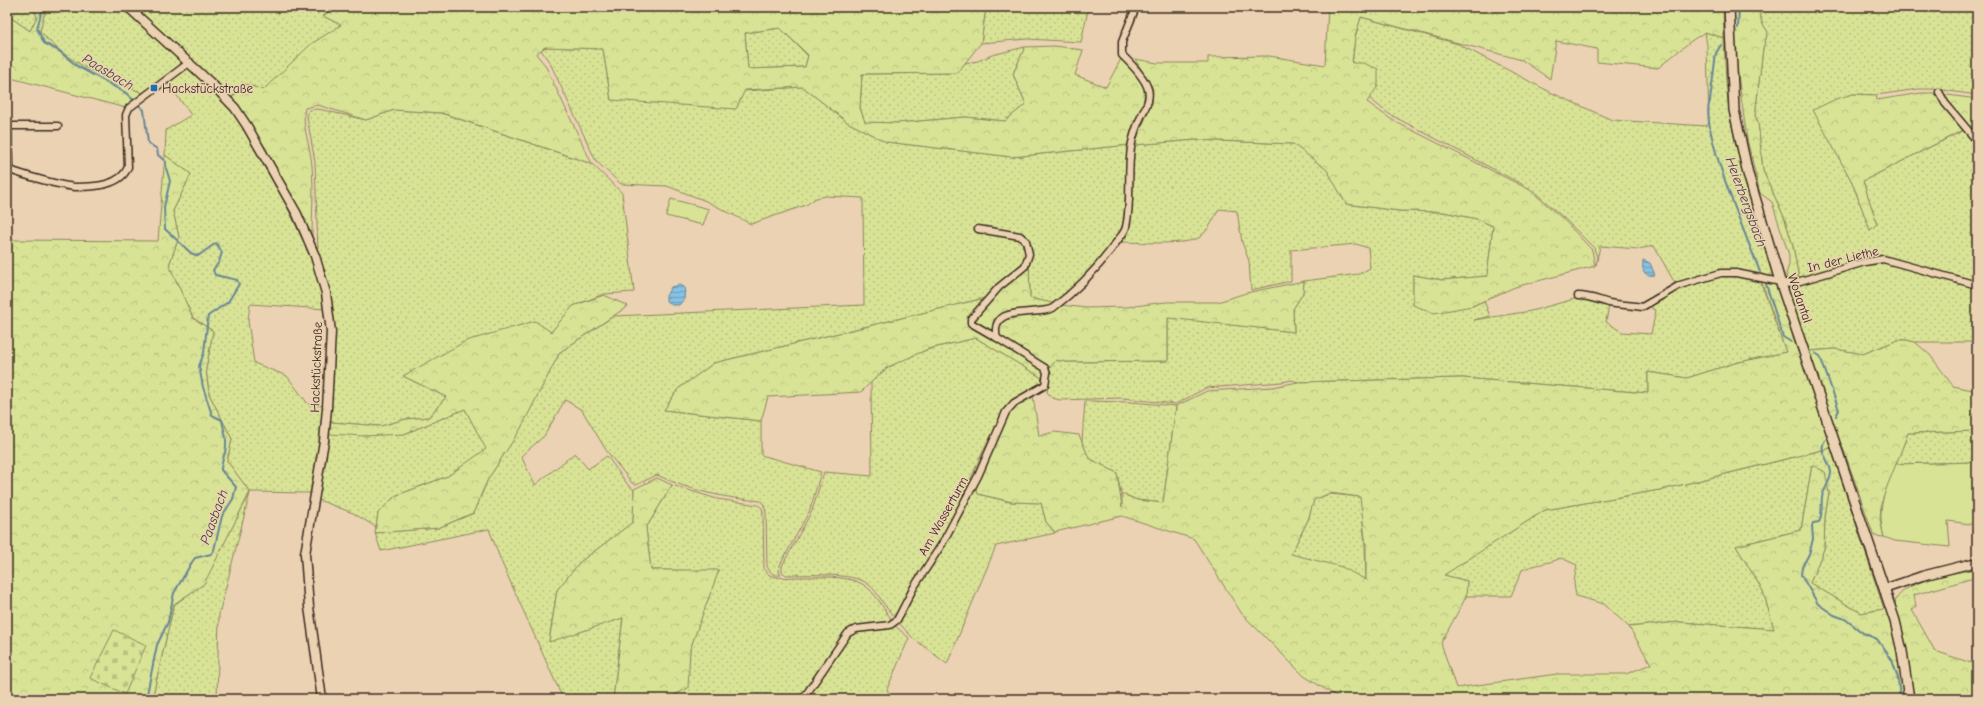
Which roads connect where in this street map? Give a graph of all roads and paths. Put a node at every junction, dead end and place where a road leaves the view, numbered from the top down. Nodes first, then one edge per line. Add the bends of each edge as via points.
1 (128, 7) edge
2 (1136, 7) edge
3 (1729, 7) edge
4 (190, 62) junction
5 (1939, 92) dead end
6 (8, 126) edge
7 (58, 126) dead end
8 (1977, 141) edge
9 (8, 170) edge
10 (978, 229) dead end
11 (1780, 281) junction
12 (1977, 285) edge
13 (1578, 296) dead end
14 (997, 338) junction
15 (1977, 562) edge
16 (1884, 588) junction
17 (322, 699) edge
18 (803, 699) edge
19 (1909, 699) edge

1 - 4 street, Hackstückstraße
2 - 14 street via 1122,42 1122,55 1134,66 1150,90 1149,102 1137,127 1131,148 1130,198 1126,229 1104,261 1059,303 1047,311 1020,312 1003,318 995,328
3 - 11 main road, Wodantal via 1734,110 1748,174
4 - 9 street via 132,104 126,114 128,167 118,180 76,187
4 - 17 street, Hackstückstraße via 226,97 260,148 309,242 329,306 331,337 324,441 305,554 308,607
5 - 8 street via 1944,103
6 - 7 street
6 - 9 street
10 - 14 street, Am Wasserturm via 1020,236 1026,241 1029,250 1025,266 1000,287 971,319 975,327
11 - 12 street, In der Liethe via 1790,284 1883,259
11 - 13 street, In der Liethe via 1721,272 1680,284 1642,307
11 - 16 main road, Wodantal
14 - 18 street, Am Wasserturm via 1045,368 1045,385 1014,403 1006,412 978,476 942,544 911,591 897,620 890,625 856,629 848,633
15 - 16 street
16 - 19 main road, Wodantal via 1902,651

